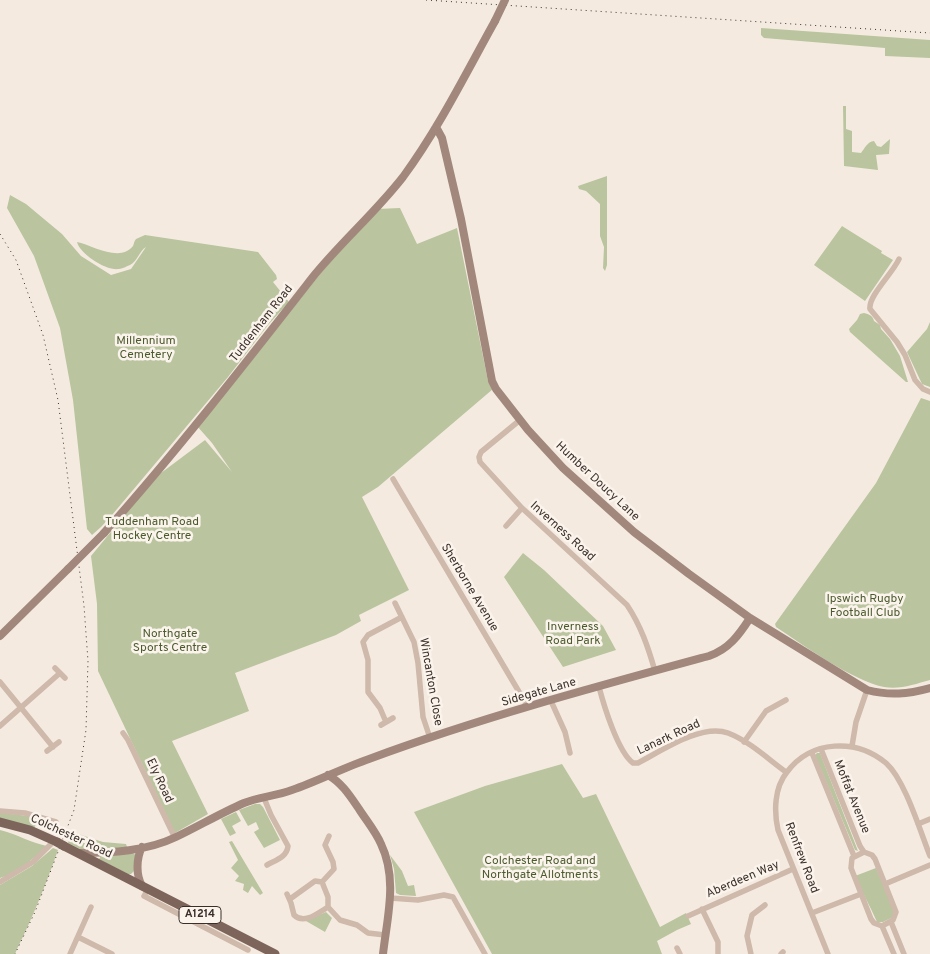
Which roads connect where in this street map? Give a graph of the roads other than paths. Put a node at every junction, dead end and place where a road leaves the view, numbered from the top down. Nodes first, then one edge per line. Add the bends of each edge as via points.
1 (505, 0) edge
2 (436, 127) junction
3 (899, 259) dead end
4 (930, 392) edge
5 (520, 420) junction
6 (393, 479) dead end
7 (522, 508) junction
8 (506, 526) dead end
9 (395, 604) dead end
10 (402, 617) junction
11 (750, 618) junction
12 (0, 636) edge
13 (655, 671) junction
14 (65, 678) dead end
15 (0, 682) edge
16 (599, 687) junction
17 (930, 689) edge
18 (867, 690) junction
19 (786, 700) dead end
20 (551, 701) junction
21 (528, 707) junction
22 (21, 708) junction
23 (393, 718) dead end
24 (0, 726) edge
25 (123, 733) dead end
26 (430, 738) junction
27 (744, 742) junction
28 (852, 746) junction
29 (821, 749) junction
30 (47, 752) dead end
31 (570, 753) dead end
32 (812, 753) junction
33 (338, 770) junction
34 (786, 772) junction
35 (328, 775) junction
36 (343, 787) junction
37 (264, 798) junction
38 (0, 811) edge
39 (930, 819) edge
40 (0, 822) edge
41 (56, 822) dead end
42 (918, 824) junction
43 (329, 836) dead end
44 (175, 838) junction
45 (59, 843) junction
46 (318, 843) dead end
47 (325, 845) junction
48 (142, 847) junction
49 (864, 852) junction
50 (80, 853) junction
51 (854, 856) junction
52 (930, 856) edge
53 (268, 865) dead end
54 (930, 866) edge
55 (793, 869) junction
56 (137, 870) junction
57 (130, 880) junction
58 (0, 882) edge
59 (322, 882) junction
60 (885, 884) junction
61 (145, 887) junction
62 (861, 894) junction
63 (390, 898) junction
64 (765, 905) dead end
65 (91, 907) dead end
66 (328, 908) junction
67 (702, 909) junction
68 (812, 914) junction
69 (688, 916) dead end
70 (891, 922) junction
71 (882, 926) junction
72 (385, 936) junction
73 (78, 937) junction
74 (248, 949) edge
75 (70, 954) edge
76 (112, 954) edge
77 (275, 954) edge
78 (383, 954) edge
79 (485, 954) edge
80 (718, 954) edge
81 (751, 954) edge
82 (828, 954) edge
83 (894, 954) edge
84 (904, 954) edge

1 - 2 street, Tuddenham Road, bridge
2 - 5 street, Humber Doucy Lane via 442,138 461,219 492,381
2 - 12 street, Tuddenham Road, bridge via 397,183 329,258 134,499
3 - 4 street via 871,302 870,310 897,342 915,380
5 - 7 street, Inverness Road via 479,457
5 - 11 street, Humber Doucy Lane via 563,468 634,532
6 - 21 street, Sherborne Avenue
7 - 8 street
7 - 13 street, Inverness Road via 627,606 644,636
9 - 10 street, Wincanton Close
10 - 23 street via 368,634 364,642 368,660 368,692 380,708 383,723
10 - 26 street, Wincanton Close via 415,648 423,713
11 - 13 street, Sidegate Lane via 736,639 719,652
11 - 18 street, Humber Doucy Lane
13 - 16 street, Sidegate Lane
14 - 22 street via 58,671
15 - 22 street
16 - 20 street, Sidegate Lane
16 - 27 street, Lanark Road via 608,719 626,756 633,763 710,730 729,733
17 - 18 street, Humber Doucy Lane via 900,695
18 - 28 street
19 - 27 street via 766,711
20 - 21 street, Sidegate Lane
20 - 31 street via 565,732
21 - 26 street, Sidegate Lane
22 - 24 street
22 - 30 street via 56,744
25 - 44 street, Ely Road
26 - 33 street, Sidegate Lane
27 - 34 street, Lanark Road
28 - 29 street
28 - 42 street via 870,752 890,767
29 - 32 street
29 - 49 street, Moffat Avenue
32 - 34 street
32 - 51 street, Moffat Avenue
33 - 35 street, Sidegate Lane
33 - 36 street
34 - 55 street, Renfrew Road via 777,795 776,819
35 - 36 street
35 - 37 street, Sidegate Lane
36 - 63 street via 381,844 389,873
37 - 44 street, Sidegate Lane via 236,807
37 - 53 street via 288,846 285,855
38 - 41 street, Colchester Road via 26,812
39 - 42 street
40 - 45 main road, Colchester Road / A1214 via 30,830
42 - 52 street
43 - 47 street
44 - 48 street, Sidegate Lane
45 - 50 main road, Colchester Road / A1214
45 - 58 street
46 - 47 street
47 - 59 street via 334,868
48 - 50 street, Sidegate Lane
48 - 56 street
49 - 51 street, Moffat Avenue
49 - 60 street, Moffat Avenue via 872,855
50 - 57 main road, Colchester Road / A1214
51 - 62 street, Moffat Avenue via 850,865
54 - 60 street
55 - 67 street, Aberdeen Way
55 - 68 street, Renfrew Road
56 - 57 street
56 - 61 street
57 - 61 main road, Colchester Road / A1214
59 - 66 street
59 - 66 street via 315,882 288,897 294,915 301,920
60 - 70 street, Moffat Avenue via 896,912
61 - 74 main road, Colchester Road / A1214
62 - 68 street
62 - 71 street, Moffat Avenue via 871,919
63 - 72 street
63 - 79 street via 418,900 450,896 455,899
64 - 81 street via 752,915 747,936
65 - 73 street
66 - 72 street via 340,920 357,925 368,933
67 - 69 street, Aberdeen Way
67 - 80 street via 718,942
68 - 82 street, Renfrew Road
70 - 71 street
70 - 84 street, Moffat Avenue
71 - 83 street, Moffat Avenue
72 - 78 street
73 - 75 street
73 - 76 street
74 - 77 main road, Colchester Road / A1214

